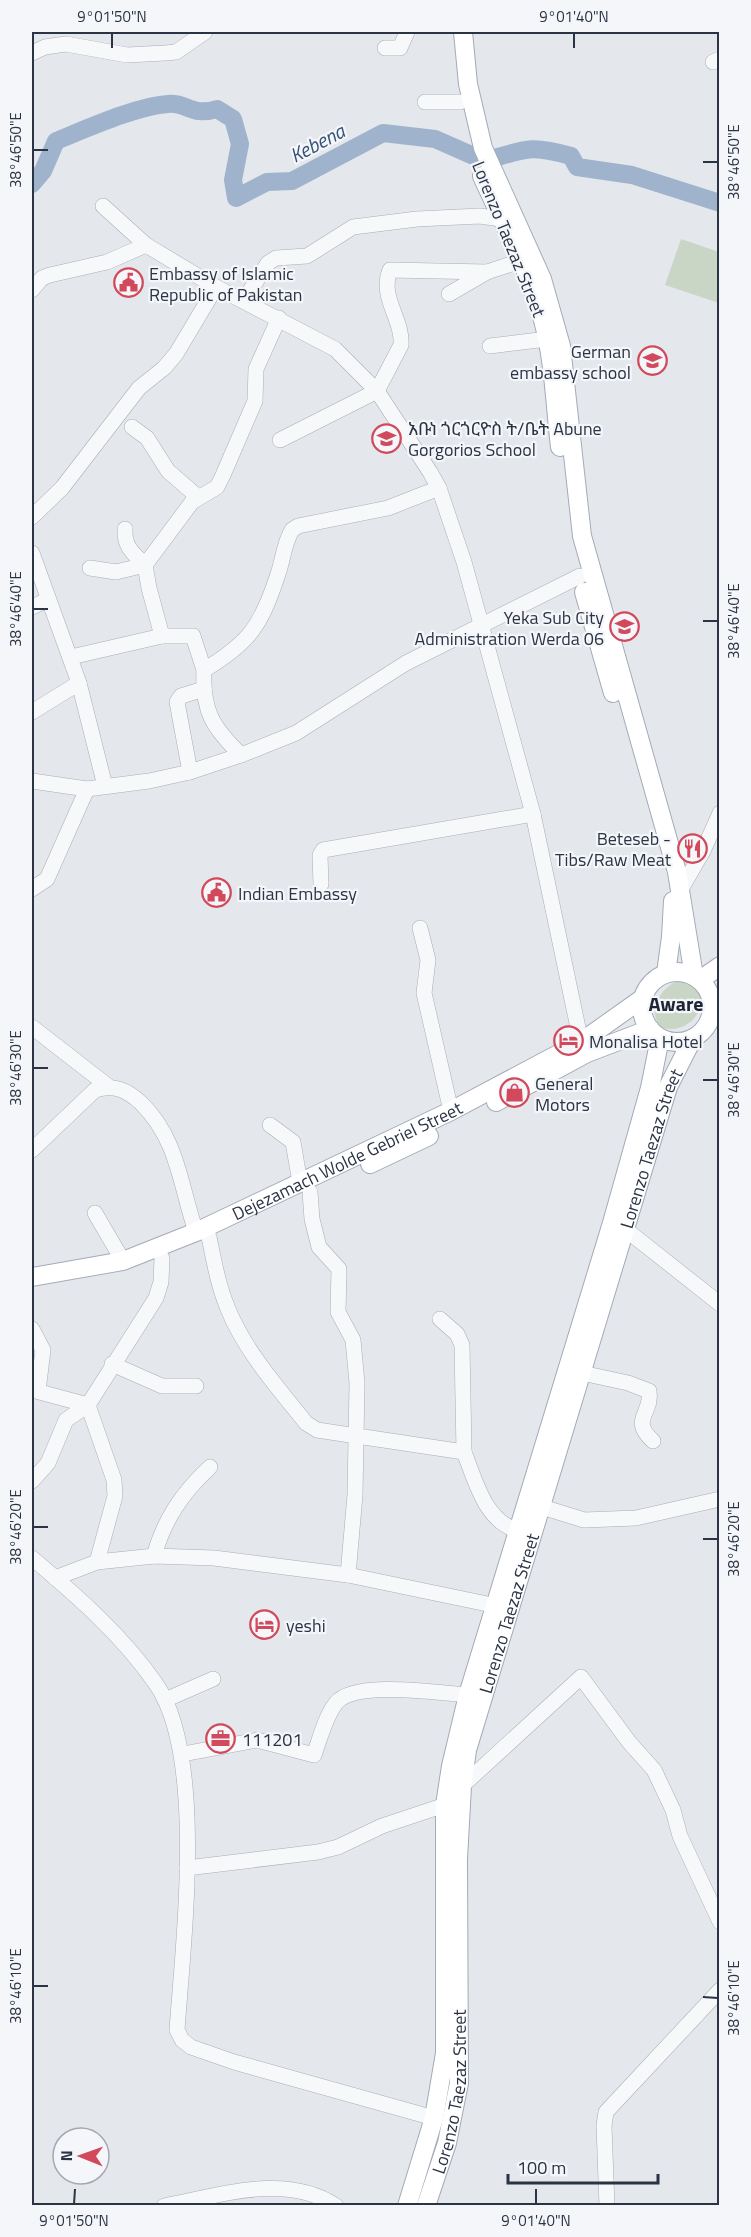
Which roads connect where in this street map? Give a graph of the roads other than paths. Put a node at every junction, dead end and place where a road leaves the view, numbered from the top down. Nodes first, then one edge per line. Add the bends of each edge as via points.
1 (205, 32) edge
2 (407, 32) edge
3 (451, 32) edge
4 (463, 32) edge
5 (385, 48) dead end
6 (32, 53) edge
7 (425, 102) dead end
8 (460, 102) junction
9 (471, 126) junction
10 (104, 206) dead end
11 (500, 208) junction
12 (146, 245) junction
13 (520, 261) junction
14 (487, 272) junction
15 (216, 286) junction
16 (32, 290) edge
17 (449, 294) dead end
18 (244, 300) junction
19 (279, 318) junction
20 (547, 339) junction
21 (490, 346) dead end
22 (377, 391) junction
23 (132, 427) dead end
24 (280, 440) dead end
25 (439, 488) junction
26 (198, 496) junction
27 (32, 517) edge
28 (125, 530) dead end
29 (32, 553) edge
30 (145, 565) junction
31 (90, 568) dead end
32 (580, 576) junction
33 (47, 600) junction
34 (32, 607) edge
35 (597, 616) junction
36 (482, 625) junction
37 (162, 636) junction
38 (71, 657) junction
39 (204, 670) junction
40 (79, 683) junction
41 (204, 689) junction
42 (32, 712) edge
43 (241, 755) junction
44 (190, 772) junction
45 (32, 781) edge
46 (105, 786) junction
47 (87, 789) junction
48 (720, 813) edge
49 (533, 814) junction
50 (321, 884) dead end
51 (32, 889) edge
52 (681, 889) junction
53 (420, 928) dead end
54 (720, 966) edge
55 (666, 973) junction
56 (697, 978) junction
57 (642, 998) junction
58 (717, 1008) edge
59 (32, 1027) edge
60 (655, 1034) junction
61 (693, 1038) junction
62 (581, 1042) junction
63 (108, 1086) junction
64 (451, 1111) junction
65 (270, 1125) dead end
66 (32, 1150) edge
67 (305, 1188) junction
68 (95, 1213) dead end
69 (625, 1229) junction
70 (203, 1234) junction
71 (162, 1258) junction
72 (123, 1262) junction
73 (32, 1277) edge
74 (32, 1287) edge
75 (720, 1304) edge
76 (440, 1319) dead end
77 (32, 1329) edge
78 (112, 1364) junction
79 (582, 1373) junction
80 (196, 1386) dead end
81 (34, 1390) edge
82 (88, 1405) junction
83 (356, 1435) junction
84 (653, 1441) dead end
85 (464, 1452) junction
86 (549, 1456) junction
87 (210, 1467) dead end
88 (32, 1481) edge
89 (720, 1499) edge
90 (542, 1507) junction
91 (519, 1531) junction
92 (154, 1556) junction
93 (32, 1558) edge
94 (97, 1562) junction
95 (348, 1575) junction
96 (55, 1578) junction
97 (497, 1606) junction
98 (213, 1679) dead end
99 (468, 1695) junction
100 (165, 1700) junction
101 (183, 1754) junction
102 (462, 1786) junction
103 (445, 1805) junction
104 (187, 1868) junction
105 (720, 1922) edge
106 (720, 1990) edge
107 (434, 2118) junction
108 (164, 2205) edge
109 (336, 2205) edge
110 (407, 2205) edge
111 (426, 2205) edge
112 (607, 2205) edge

1 - 6 street via 176,52 127,55 66,44
2 - 5 street via 399,48
3 - 8 main road, Lorenzo Taezaz Street
4 - 9 main road
7 - 8 street
8 - 9 main road, Lorenzo Taezaz Street
9 - 11 main road, Lorenzo Taezaz Street
10 - 12 street
11 - 13 main road, Lorenzo Taezaz Street
11 - 18 street via 480,216 353,227 307,256 276,258 268,263
11 - 35 main road via 542,279 561,346 581,526
12 - 15 street
12 - 16 street via 107,262 42,278
13 - 14 street
13 - 20 main road, Lorenzo Taezaz Street
14 - 17 street
14 - 22 street via 390,270 388,300 402,338
15 - 18 street
15 - 27 street via 176,354 139,388 62,488
18 - 19 street
19 - 22 street via 335,349
19 - 26 street via 256,369 255,401 223,475 216,487
20 - 21 street
20 - 32 main road, Lorenzo Taezaz Street via 570,532
22 - 24 street
22 - 25 street
23 - 26 street via 147,438 168,471
25 - 36 street
25 - 39 street via 388,508 292,530 278,575 252,634
26 - 30 street
28 - 30 street via 128,548
29 - 33 street
30 - 31 street via 116,572
30 - 37 street
32 - 35 main road, Lorenzo Taezaz Street
32 - 36 street
33 - 34 street
33 - 38 street
35 - 52 main road
35 - 55 main road, Lorenzo Taezaz Street via 673,896
36 - 43 street via 406,663 296,733
36 - 49 street
37 - 38 street
37 - 39 street via 193,636
38 - 40 street
39 - 41 street
40 - 42 street
40 - 46 street
41 - 43 street via 212,722
41 - 44 street via 181,696 177,702
43 - 44 street
44 - 46 street
45 - 47 street
46 - 47 street
47 - 51 street via 47,879
48 - 52 street
49 - 50 street via 323,850
49 - 62 street
52 - 56 main road
53 - 64 street via 428,960 424,993
54 - 56 main road
55 - 56 main road via 675,971
55 - 57 main road via 655,978
56 - 58 main road
57 - 60 main road via 644,1020
57 - 62 main road, Dejezamach Wolde Gebriel Street
58 - 61 main road
59 - 63 street
60 - 61 main road via 676,1042
60 - 67 main road, Dejezamach Wolde Gebriel Street via 587,1053 458,1122
60 - 86 main road, Lorenzo Taezaz Street via 650,1088
61 - 69 main road, Lorenzo Taezaz Street via 668,1087
62 - 64 main road, Dejezamach Wolde Gebriel Street
63 - 66 street via 96,1089
63 - 70 street via 136,1098 166,1134
64 - 67 main road, Dejezamach Wolde Gebriel Street
65 - 67 street via 292,1142
67 - 70 main road, Dejezamach Wolde Gebriel Street
67 - 83 street via 319,1247 339,1269 338,1312 355,1350
68 - 72 street
69 - 75 street
69 - 79 main road, Lorenzo Taezaz Street
70 - 71 main road, Dejezamach Wolde Gebriel Street
70 - 72 main road, Dejezamach Wolde Gebriel Street
70 - 83 street via 228,1309 250,1350 306,1423 317,1430
71 - 74 main road, Dejezamach Wolde Gebriel Street via 109,1274
71 - 78 street via 156,1298
72 - 73 main road, Dejezamach Wolde Gebriel Street
76 - 85 street via 457,1334 462,1345
77 - 81 street via 43,1350
78 - 80 street via 162,1386
78 - 82 street
79 - 84 street via 649,1391 641,1420 644,1433
79 - 86 main road, Lorenzo Taezaz Street
81 - 82 street
82 - 88 street via 66,1420 48,1463
82 - 94 street via 114,1480 115,1496
83 - 85 street
83 - 95 street
85 - 91 street via 497,1522
86 - 90 main road, Lorenzo Taezaz Street
86 - 91 main road, Lorenzo Taezaz Street
87 - 92 street via 189,1487 172,1512
89 - 90 street via 636,1518 584,1520
90 - 102 main road, Lorenzo Taezaz Street via 477,1713
91 - 97 main road, Lorenzo Taezaz Street
92 - 94 street
92 - 95 street via 214,1558
93 - 96 street
94 - 96 street
95 - 97 street
96 - 100 street via 121,1641
97 - 99 main road, Lorenzo Taezaz Street
98 - 100 street
99 - 101 street via 367,1690 348,1694 336,1702 314,1755 257,1740
99 - 103 main road, Lorenzo Taezaz Street
100 - 101 street
101 - 104 street
102 - 105 street via 581,1677 654,1770
102 - 111 main road, Lorenzo Taezaz Street via 458,1859 459,2083 447,2143
103 - 104 street via 382,1826 338,1847 305,1855
103 - 107 main road, Lorenzo Taezaz Street via 445,2053
104 - 107 street via 177,2030 182,2040 234,2062
106 - 112 street via 606,2112
107 - 110 main road, Lorenzo Taezaz Street
108 - 109 street via 255,2189 277,2189 320,2195

